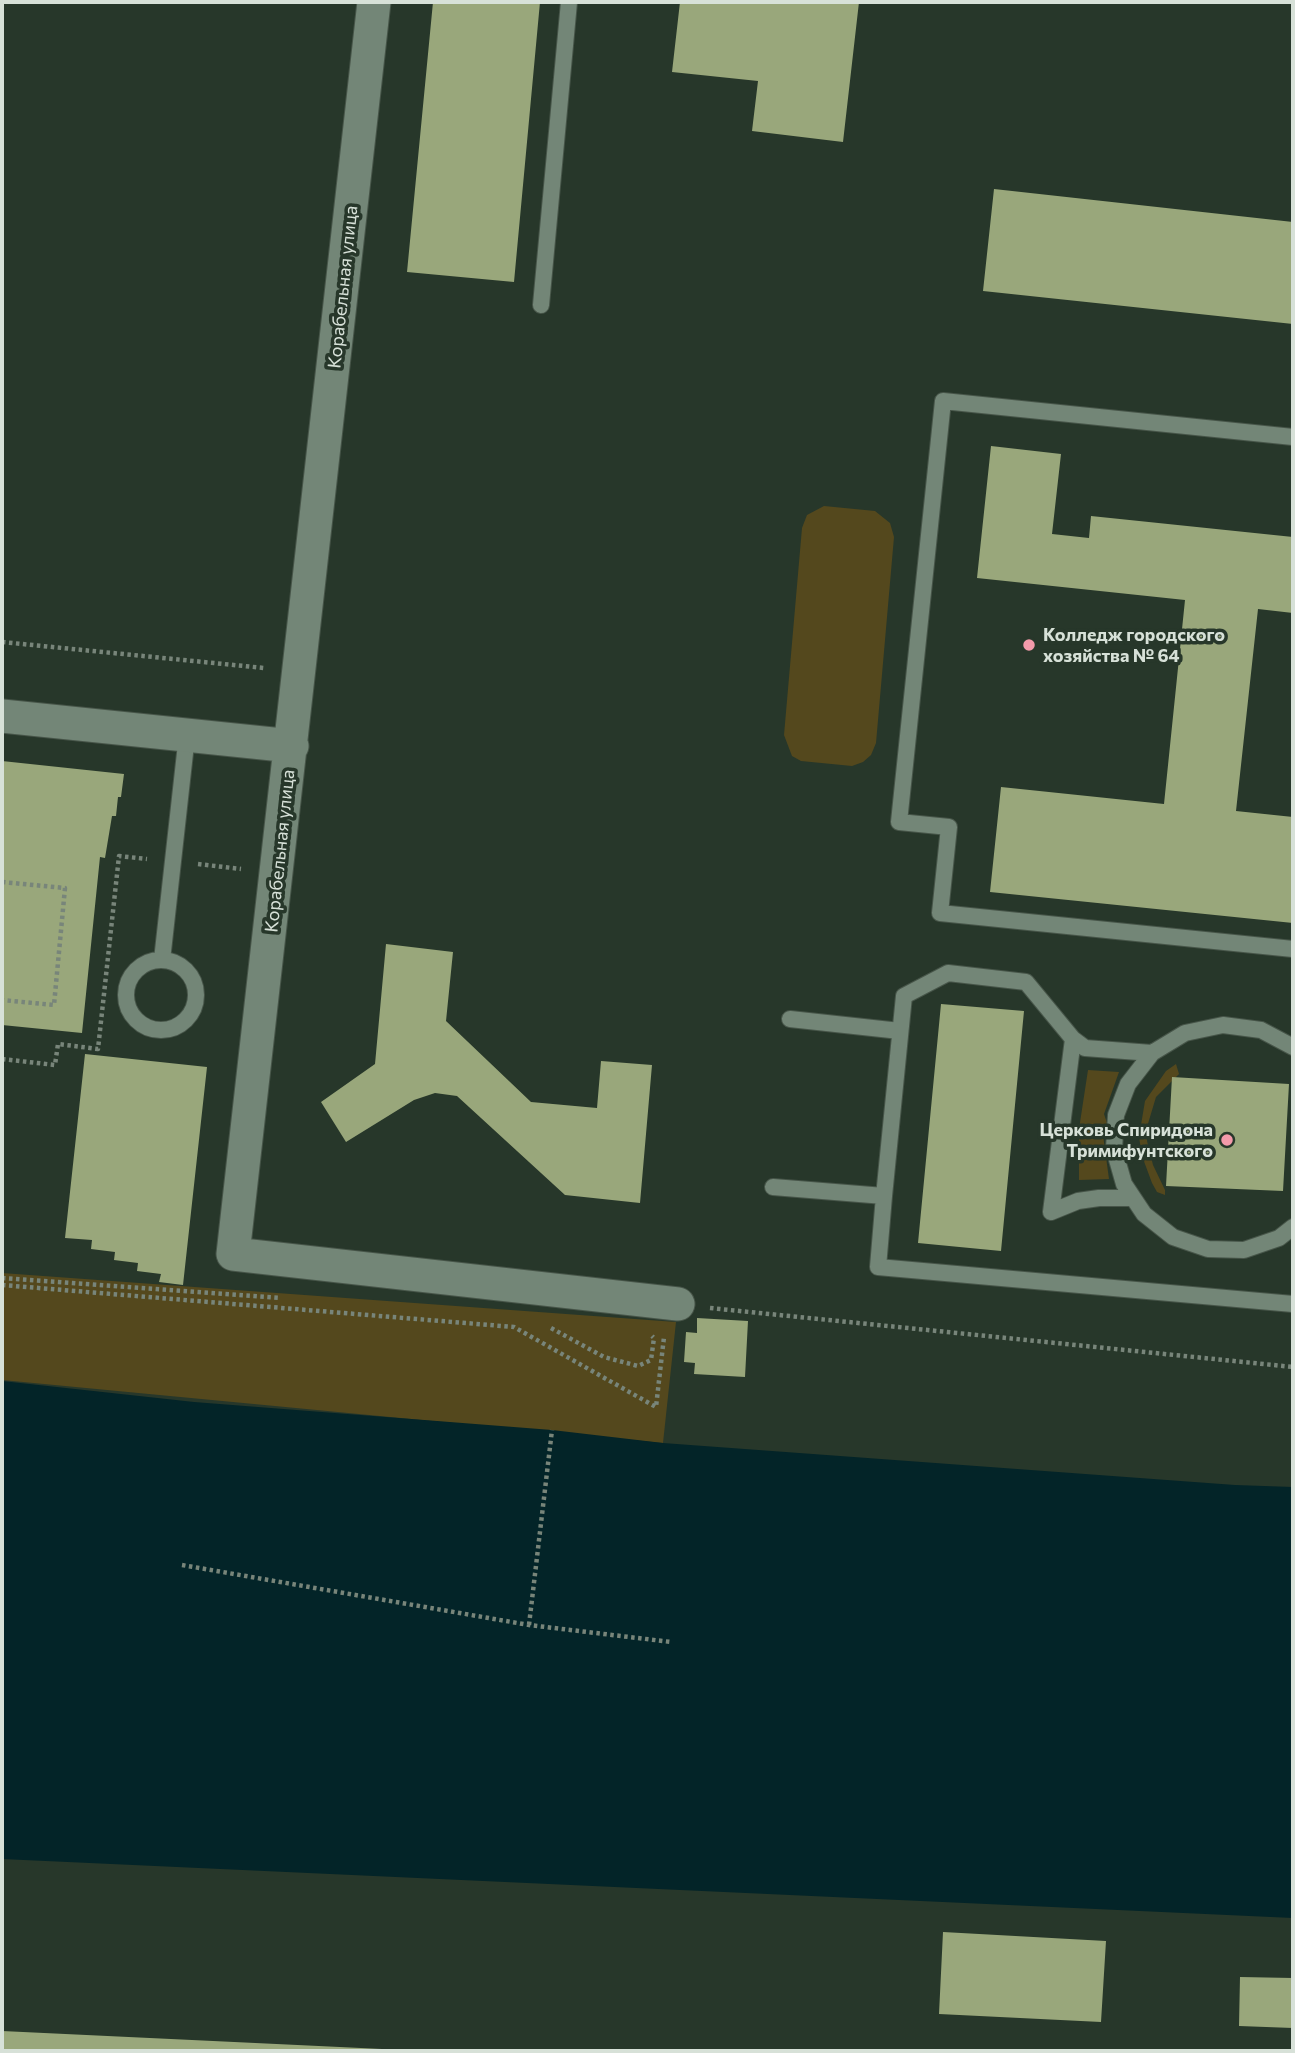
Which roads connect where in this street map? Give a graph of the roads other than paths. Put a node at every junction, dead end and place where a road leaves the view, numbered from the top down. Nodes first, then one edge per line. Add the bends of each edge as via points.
1 (374, 2) edge
2 (569, 2) edge
3 (541, 306) dead end
4 (1293, 437) edge
5 (2, 716) edge
6 (187, 735) junction
7 (292, 747) junction
8 (1293, 949) edge
9 (162, 960) junction
10 (789, 1019) dead end
11 (900, 1031) junction
12 (1073, 1039) junction
13 (1293, 1047) edge
14 (1152, 1053) junction
15 (773, 1187) dead end
16 (884, 1196) junction
17 (1133, 1198) junction
18 (1293, 1227) edge
19 (673, 1304) road end
20 (1293, 1304) edge

1 - 7 street, Корабельная улица
2 - 3 lane
4 - 8 lane via 943,401 899,822 949,827 940,913
5 - 6 street
6 - 7 street
6 - 9 lane
7 - 19 street, Корабельная улица via 233,1254
9 - 9 lane via 142,964 133,973 125,998 137,1020 160,1030 185,1021 196,998 190,974 180,965
10 - 11 lane
11 - 12 lane via 904,996 948,973 1026,982
11 - 16 lane
12 - 14 lane via 1085,1048
12 - 17 lane via 1051,1212 1078,1201
13 - 14 lane via 1261,1030 1223,1025 1185,1033
14 - 17 lane via 1128,1084 1116,1115 1114,1149
15 - 16 lane
16 - 20 lane via 878,1268
17 - 18 lane via 1144,1214 1173,1237 1208,1249 1244,1250 1279,1238

